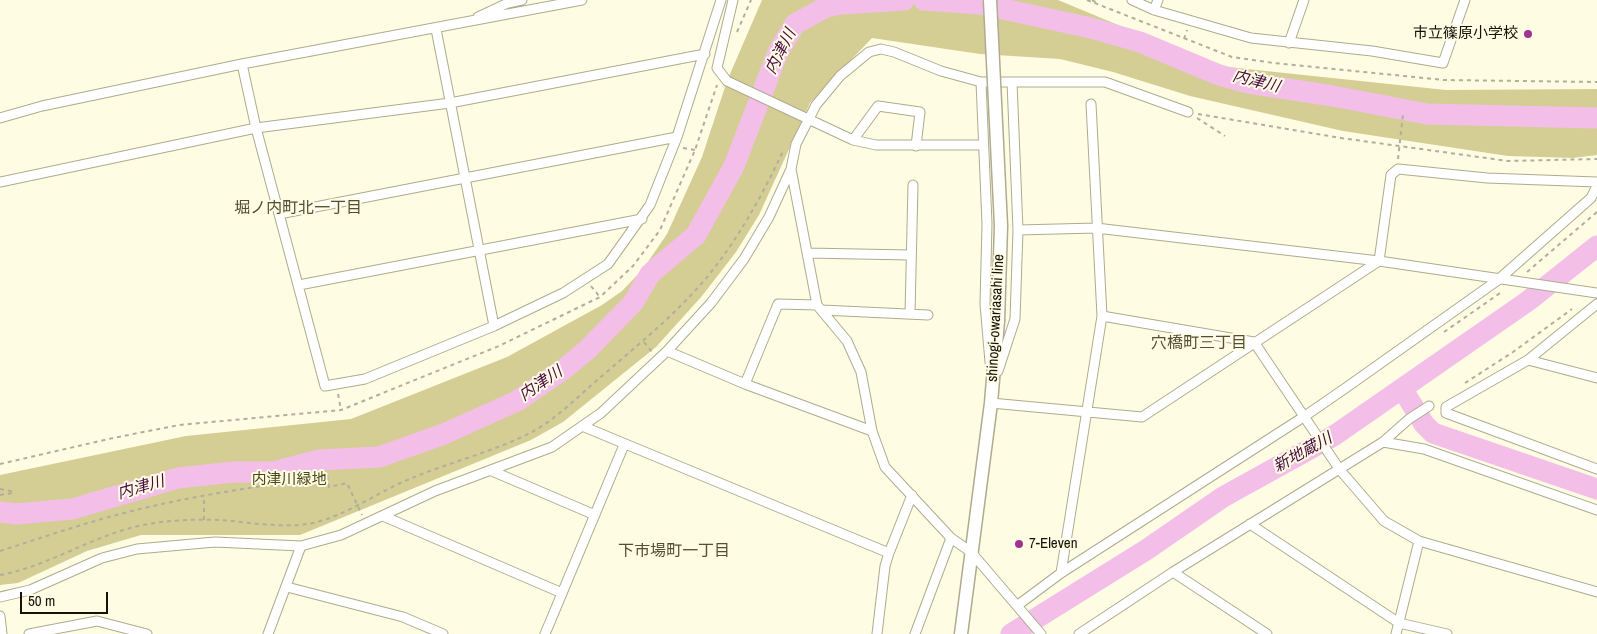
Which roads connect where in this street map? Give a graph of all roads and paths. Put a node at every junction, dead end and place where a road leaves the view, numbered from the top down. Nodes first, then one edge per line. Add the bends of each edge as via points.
1 (522, 0) edge
2 (582, 0) edge
3 (721, 0) edge
4 (734, 0) edge
5 (751, 0) edge
6 (990, 0) edge
7 (1087, 0) edge
8 (1092, 0) edge
9 (1132, 0) edge
10 (1158, 0) edge
11 (1304, 0) edge
12 (1464, 0) edge
13 (1103, 6) junction
14 (1154, 10) junction
15 (464, 23) junction
16 (436, 29) junction
17 (734, 40) dead end
18 (1289, 42) junction
19 (705, 54) junction
20 (242, 64) junction
21 (721, 73) junction
22 (981, 82) junction
23 (1012, 82) junction
24 (1597, 82) edge
25 (450, 103) junction
26 (1091, 104) dead end
27 (1188, 112) junction
28 (1403, 114) dead end
29 (0, 118) edge
30 (804, 118) junction
31 (256, 128) junction
32 (1226, 136) dead end
33 (676, 137) junction
34 (853, 140) junction
35 (788, 143) dead end
36 (983, 145) junction
37 (916, 146) junction
38 (1399, 146) junction
39 (1597, 159) edge
40 (791, 169) junction
41 (1398, 169) junction
42 (464, 176) junction
43 (0, 182) edge
44 (1597, 184) edge
45 (913, 185) dead end
46 (1597, 212) edge
47 (279, 214) junction
48 (642, 219) junction
49 (1096, 228) junction
50 (1018, 230) junction
51 (479, 250) junction
52 (807, 252) junction
53 (910, 255) junction
54 (1379, 261) junction
55 (1535, 264) dead end
56 (1498, 280) junction
57 (299, 286) junction
58 (1597, 293) edge
59 (1597, 304) edge
60 (820, 308) junction
61 (1569, 312) dead end
62 (910, 313) junction
63 (928, 315) dead end
64 (1102, 316) junction
65 (494, 326) junction
66 (643, 341) junction
67 (1254, 342) junction
68 (667, 351) junction
69 (658, 360) junction
70 (1528, 360) junction
71 (1597, 378) edge
72 (336, 384) junction
73 (745, 384) junction
74 (1462, 384) dead end
75 (992, 388) junction
76 (991, 403) junction
77 (1429, 406) dead end
78 (341, 410) junction
79 (1086, 412) junction
80 (1307, 419) junction
81 (582, 426) junction
82 (872, 431) junction
83 (1383, 442) junction
84 (624, 445) junction
85 (0, 464) edge
86 (1338, 467) junction
87 (1597, 469) edge
88 (492, 471) junction
89 (0, 489) edge
90 (0, 495) edge
91 (912, 495) junction
92 (204, 496) junction
93 (357, 505) junction
94 (1597, 510) edge
95 (595, 515) junction
96 (383, 516) junction
97 (204, 520) junction
98 (1250, 524) junction
99 (951, 538) junction
100 (1419, 541) junction
101 (301, 546) junction
102 (0, 551) edge
103 (971, 552) junction
104 (889, 553) junction
105 (1173, 572) junction
106 (1061, 573) junction
107 (0, 575) edge
108 (287, 587) junction
109 (1597, 592) edge
110 (562, 593) junction
111 (0, 596) edge
112 (1020, 608) junction
113 (0, 616) edge
114 (1399, 623) junction
115 (2, 634) edge
116 (29, 634) edge
117 (147, 634) edge
118 (268, 634) edge
119 (443, 634) edge
120 (545, 634) edge
121 (879, 634) edge
122 (915, 634) edge
123 (961, 634) edge
124 (1041, 634) edge
125 (1078, 634) edge
126 (1267, 634) edge
127 (1396, 634) edge
128 (1447, 634) edge

1 - 15 street
2 - 15 street
3 - 19 street
4 - 21 street via 717,68
5 - 17 path
6 - 75 main road, shinogi-owariasahi line, bridge via 1001,226
7 - 13 path
8 - 13 path
9 - 14 street
10 - 14 street
11 - 18 street
12 - 18 street via 1444,63
13 - 24 path via 1184,40 1240,58 1444,80
14 - 18 street via 1251,38
15 - 16 street
16 - 20 street
16 - 25 street
19 - 25 street
19 - 33 street
20 - 29 street via 42,106
20 - 31 street
21 - 30 street via 727,81
21 - 78 path via 695,150 660,230 618,282 600,296 499,346
22 - 23 street
22 - 30 street via 880,49 870,52 840,76
22 - 36 street
23 - 27 street via 1105,82
23 - 50 street
25 - 31 street
25 - 42 street
26 - 49 street
27 - 32 path
27 - 38 path
28 - 38 path
30 - 34 street
30 - 40 street
31 - 43 street
31 - 47 street
33 - 42 street
33 - 48 street
34 - 37 street via 876,145
34 - 37 street via 878,106 920,112
35 - 66 path via 768,184 712,271 690,297
36 - 37 street
36 - 75 street via 987,224 985,304
38 - 39 path via 1508,161
38 - 41 path
40 - 52 street
40 - 68 street via 769,218 744,259 711,303
41 - 44 street
41 - 54 street via 1391,175
42 - 47 street
42 - 51 street
44 - 56 street via 1590,198
45 - 53 street
46 - 55 path
47 - 57 street
48 - 51 street
48 - 65 street via 608,264 563,293
49 - 50 street
49 - 54 street
49 - 64 street
50 - 75 street via 1015,319
51 - 57 street
51 - 65 street
52 - 53 street
52 - 60 street
53 - 62 street
54 - 56 street
54 - 67 street
56 - 58 street
56 - 80 street
57 - 72 street via 325,386
59 - 70 street
60 - 62 street
60 - 73 street via 778,304
60 - 82 street via 847,341 861,372
61 - 74 path
62 - 63 street
64 - 67 street
64 - 79 street
65 - 72 street via 365,379
66 - 69 path
66 - 93 path via 531,432 412,478
67 - 79 street via 1142,417
67 - 80 street
68 - 69 street
68 - 73 street
69 - 81 street via 601,413
70 - 71 street
70 - 87 street via 1446,407 1446,413
72 - 78 path
73 - 82 street
75 - 76 main road, shinogi-owariasahi line
76 - 79 street
76 - 103 main road, shinogi-owariasahi line
77 - 83 street
78 - 85 path via 179,425
79 - 106 street
80 - 86 street
80 - 106 street
81 - 84 street
81 - 88 street via 552,448
82 - 91 street via 885,468
83 - 86 street
83 - 94 street via 1424,449
84 - 95 street
84 - 104 street
86 - 98 street
86 - 100 street via 1384,521
88 - 95 street
88 - 96 street via 434,491
89 - 90 path via 15,492
91 - 99 street
91 - 104 street
92 - 93 path via 327,476 329,488 347,483
92 - 97 path
92 - 102 path via 132,511
93 - 97 path via 340,514 298,525
95 - 110 street
96 - 101 street via 340,535
96 - 110 street
97 - 107 path via 141,525
98 - 105 street
98 - 114 street
99 - 103 street
99 - 122 street
100 - 109 street
100 - 114 street
101 - 108 street
101 - 111 street via 215,542 137,549 102,558 30,590
103 - 112 street
103 - 123 main road, shinogi-owariasahi line
104 - 121 street
105 - 125 street
105 - 126 street
106 - 112 street
108 - 118 street
108 - 119 street via 403,617
110 - 120 street
112 - 124 street
113 - 115 street
114 - 127 street
114 - 128 street
116 - 117 street via 96,622

